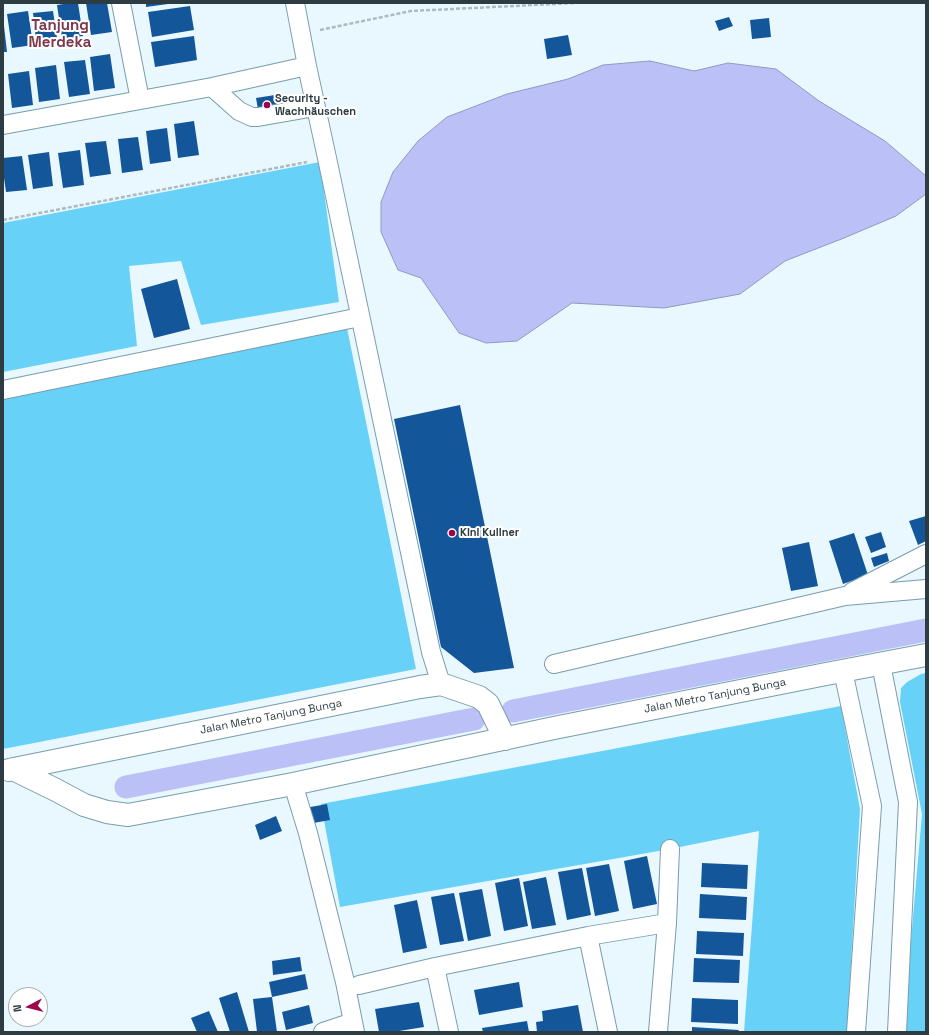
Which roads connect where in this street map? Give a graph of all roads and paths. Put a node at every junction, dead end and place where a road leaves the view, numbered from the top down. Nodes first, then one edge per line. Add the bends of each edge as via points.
1 (122, 3) edge
2 (295, 3) edge
3 (575, 3) edge
4 (301, 34) junction
5 (307, 66) junction
6 (212, 87) junction
7 (140, 100) junction
8 (315, 107) junction
9 (3, 125) edge
10 (327, 158) junction
11 (3, 220) edge
12 (360, 317) junction
13 (3, 390) edge
14 (926, 554) edge
15 (926, 589) edge
16 (845, 596) junction
17 (926, 655) edge
18 (554, 664) dead end
19 (880, 664) junction
20 (843, 670) junction
21 (441, 684) junction
22 (505, 739) junction
23 (8, 770) edge
24 (293, 784) junction
25 (670, 849) dead end
26 (666, 923) junction
27 (588, 936) junction
28 (435, 967) junction
29 (359, 985) dead end
30 (354, 1027) edge
31 (323, 1032) edge
32 (449, 1032) edge
33 (608, 1032) edge
34 (658, 1032) edge
35 (856, 1032) edge
36 (897, 1032) edge

1 - 7 street
2 - 4 street
3 - 4 path via 411,11
4 - 5 street
5 - 6 street
5 - 8 street
6 - 7 street
6 - 8 street via 243,114 252,117
7 - 9 street
8 - 10 street
10 - 11 path
10 - 12 street
12 - 13 street
12 - 21 street via 431,652
14 - 16 street
15 - 16 street
16 - 18 street
17 - 19 main road, Jalan Metro Tanjung Bunga
19 - 20 main road, Jalan Metro Tanjung Bunga
19 - 36 street via 908,802
20 - 22 main road, Jalan Metro Tanjung Bunga
20 - 35 street via 872,806
21 - 22 main road, Jalan Metro Tanjung Bunga via 479,697 488,704
21 - 23 main road, Jalan Metro Tanjung Bunga
22 - 24 main road, Jalan Metro Tanjung Bunga
23 - 24 main road, Jalan Metro Tanjung Bunga via 84,805 128,815
24 - 30 street via 308,833
25 - 26 street
26 - 27 street
26 - 34 street
27 - 28 street
27 - 33 street
28 - 29 street
28 - 32 street
30 - 31 street

